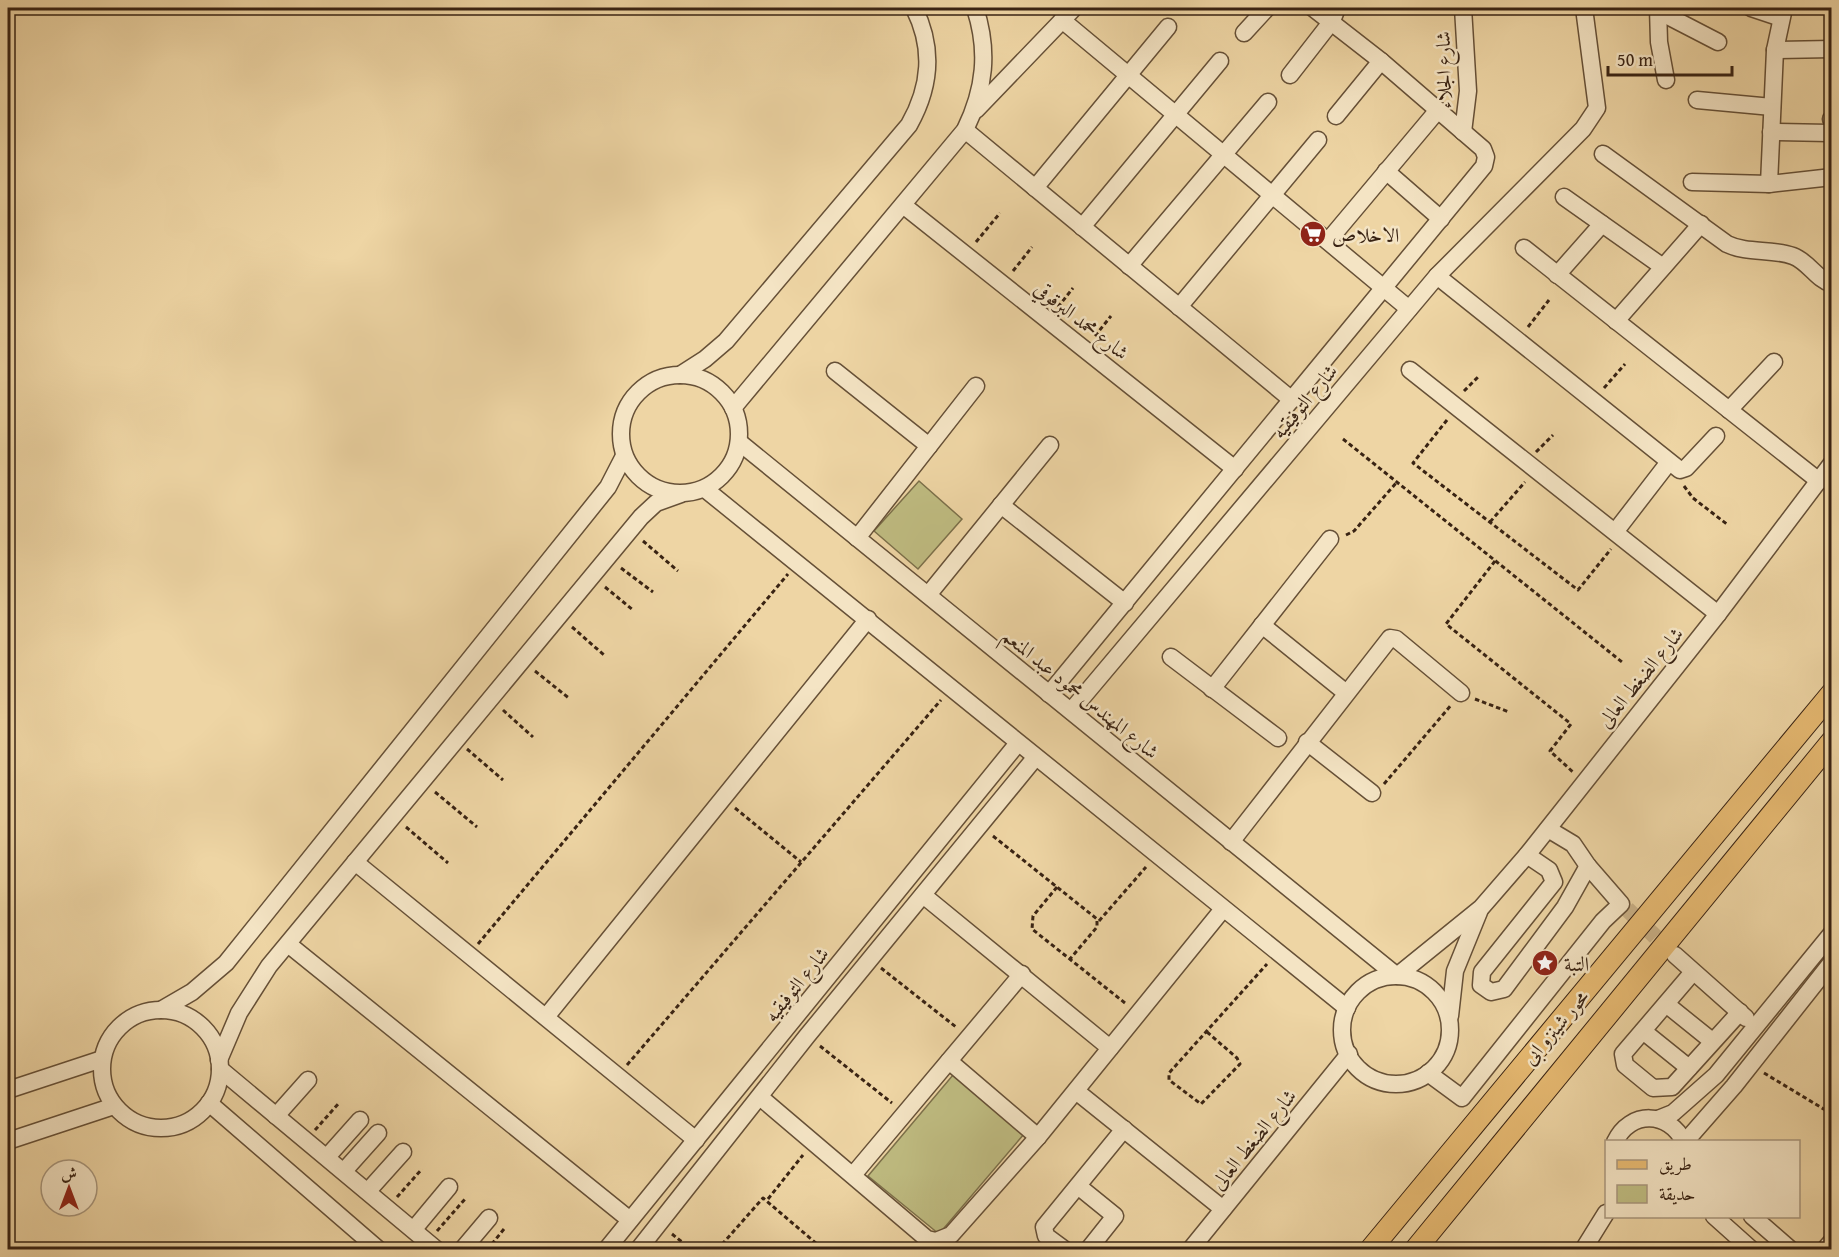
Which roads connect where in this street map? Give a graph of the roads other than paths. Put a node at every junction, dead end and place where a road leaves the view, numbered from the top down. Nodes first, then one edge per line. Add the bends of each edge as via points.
1 (914, 8) edge
2 (975, 8) edge
3 (1267, 8) edge
4 (1313, 8) edge
5 (1463, 8) edge
6 (1584, 8) edge
7 (1750, 8) edge
8 (1658, 9) edge
9 (1782, 13) edge
10 (1068, 14) edge
11 (1334, 14) edge
12 (1168, 27) dead end
13 (1244, 33) dead end
14 (1718, 42) dead end
15 (1832, 49) edge
16 (1775, 50) junction
17 (1220, 61) dead end
18 (1380, 61) junction
19 (1126, 75) junction
20 (1290, 75) dead end
21 (1666, 80) dead end
22 (1697, 100) dead end
23 (1268, 102) dead end
24 (1772, 107) junction
25 (1438, 110) junction
26 (973, 113) junction
27 (1174, 116) junction
28 (1336, 116) dead end
29 (1830, 123) edge
30 (965, 130) junction
31 (1463, 132) junction
32 (1771, 132) junction
33 (1318, 140) dead end
34 (1603, 154) dead end
35 (1222, 155) junction
36 (1386, 171) junction
37 (1832, 177) edge
38 (1692, 182) dead end
39 (1769, 183) junction
40 (1035, 188) junction
41 (1271, 195) junction
42 (1564, 197) dead end
43 (903, 205) junction
44 (1441, 219) junction
45 (1602, 224) junction
46 (1701, 224) junction
47 (1082, 227) junction
48 (1328, 241) junction
49 (1524, 248) dead end
50 (1129, 266) junction
51 (1663, 267) junction
52 (1557, 274) junction
53 (1437, 276) junction
54 (1832, 284) edge
55 (1384, 288) junction
56 (1179, 307) junction
57 (1409, 309) junction
58 (1616, 321) junction
59 (1774, 362) dead end
60 (1410, 370) dead end
61 (835, 371) dead end
62 (680, 375) junction
63 (976, 386) dead end
64 (1292, 400) junction
65 (733, 408) junction
66 (1729, 410) junction
67 (1716, 436) dead end
68 (739, 442) junction
69 (1050, 445) dead end
70 (929, 446) junction
71 (624, 456) junction
72 (1675, 466) junction
73 (1235, 469) junction
74 (1828, 470) edge
75 (705, 489) junction
76 (681, 494) junction
77 (1001, 505) junction
78 (1618, 535) junction
79 (857, 538) junction
80 (1330, 539) road end
81 (928, 596) junction
82 (1125, 603) junction
83 (1718, 614) junction
84 (868, 619) junction
85 (1262, 625) junction
86 (1171, 657) dead end
87 (1212, 689) junction
88 (1345, 692) junction
89 (1461, 693) road end
90 (1832, 693) edge
91 (1049, 694) junction
92 (1071, 711) junction
93 (1278, 738) dead end
94 (1832, 741) edge
95 (1307, 742) junction
96 (1018, 743) junction
97 (1035, 758) junction
98 (1372, 793) road end
99 (963, 812) junction
100 (979, 825) junction
101 (1548, 829) junction
102 (1231, 842) junction
103 (1527, 855) junction
104 (355, 862) junction
105 (1588, 866) junction
106 (923, 895) junction
107 (1481, 908) junction
108 (1223, 909) junction
109 (1832, 933) edge
110 (288, 944) junction
111 (1675, 955) tunnel mouth
112 (1832, 962) edge
113 (1693, 972) junction
114 (1022, 974) junction
115 (1397, 976) junction
116 (1666, 1004) junction
117 (1347, 1008) junction
118 (161, 1010) junction
119 (1740, 1012) junction
120 (546, 1017) junction
121 (1450, 1023) junction
122 (1756, 1026) junction
123 (1643, 1031) junction
124 (1712, 1041) junction
125 (1110, 1048) junction
126 (1348, 1054) junction
127 (102, 1059) junction
128 (949, 1061) junction
129 (220, 1065) junction
130 (1689, 1068) junction
131 (1428, 1073) junction
132 (308, 1080) dead end
133 (8, 1090) edge
134 (1076, 1091) junction
135 (760, 1097) junction
136 (209, 1103) junction
137 (114, 1106) junction
138 (276, 1116) junction
139 (1658, 1119) junction
140 (360, 1120) dead end
141 (1124, 1129) junction
142 (378, 1133) dead end
143 (1038, 1137) junction
144 (696, 1140) junction
145 (1616, 1140) edge
146 (1684, 1140) edge
147 (1687, 1140) edge
148 (8, 1141) edge
149 (403, 1152) dead end
150 (327, 1157) junction
151 (344, 1171) junction
152 (853, 1175) junction
153 (1078, 1186) junction
154 (449, 1187) dead end
155 (368, 1191) junction
156 (1223, 1209) junction
157 (489, 1218) dead end
158 (1716, 1218) edge
159 (1754, 1218) edge
160 (630, 1220) junction
161 (1603, 1220) edge
162 (414, 1230) junction
163 (1832, 1241) edge
164 (433, 1246) edge
165 (380, 1250) edge
166 (462, 1250) edge
167 (606, 1250) edge
168 (638, 1250) edge
169 (1065, 1250) edge
170 (1088, 1250) edge
171 (1190, 1250) edge
172 (1370, 1250) edge
173 (1415, 1250) edge
174 (1583, 1250) edge
175 (1752, 1250) edge
176 (1791, 1250) edge
177 (1824, 1250) edge

1 - 62 street via 926,36 928,67 923,98 909,125 726,341
2 - 26 street via 984,59
3 - 13 street
4 - 11 street, شارع التوفيقيه
5 - 31 street, شارع الجلاء via 1468,91
6 - 53 street, شارع التوفيقيه via 1597,108 1583,129
7 - 9 street
8 - 14 street
8 - 21 street
9 - 16 street
10 - 19 street
10 - 26 street
11 - 18 street, شارع التوفيقيه
11 - 20 street
12 - 19 street
15 - 16 street
16 - 24 street
17 - 27 street
18 - 25 street, شارع التوفيقيه
18 - 28 street
19 - 27 street
19 - 40 street
22 - 24 street
23 - 35 street
24 - 32 street
25 - 31 street, شارع التوفيقيه
25 - 36 street
26 - 30 street
27 - 35 street
27 - 47 street
29 - 32 street
30 - 40 street
30 - 43 street
31 - 44 street, شارع التوفيقيه via 1483,150 1484,166
32 - 39 street
33 - 41 street
34 - 46 street
35 - 41 street
35 - 50 street
36 - 44 street
36 - 48 street
37 - 39 street
38 - 39 street
40 - 47 street
41 - 48 street
41 - 56 street
42 - 45 street
43 - 65 street
43 - 73 street, شارع محمد البرقوقي
44 - 55 street, شارع التوفيقيه
45 - 51 street
45 - 52 street
46 - 51 street
46 - 54 street via 1735,248 1796,257
47 - 50 street
48 - 55 street
49 - 52 street
50 - 56 street
51 - 58 street
52 - 58 street
53 - 57 street, شارع التوفيقيه
53 - 72 street
55 - 57 street
55 - 64 street, شارع التوفيقيه
56 - 64 street
57 - 92 street, شارع التوفيقيه
58 - 66 street
59 - 66 street
60 - 78 street
61 - 70 street
62 - 65 street via 711,384
62 - 71 street via 648,384 626,408 620,440
63 - 70 street
64 - 73 street, شارع التوفيقيه
65 - 68 street via 738,419
66 - 74 street
67 - 72 street via 1686,468
68 - 75 street via 728,470
68 - 79 street, شارع المهندس محمود عبد المنعم
69 - 77 street
70 - 79 street
71 - 76 street via 633,472 647,484 663,492
71 - 118 street via 608,487 226,963 192,992
72 - 78 street
73 - 82 street, شارع التوفيقيه
74 - 83 street, شارع الضغط العالى
75 - 76 street
75 - 84 street
76 - 104 street via 656,503 630,530
77 - 81 street
77 - 82 street
78 - 83 street
79 - 81 street, شارع المهندس محمود عبد المنعم
80 - 85 street
81 - 91 street, شارع المهندس محمود عبد المنعم
82 - 91 street, شارع التوفيقيه
83 - 101 street, شارع الضغط العالى
84 - 96 street
84 - 120 street
85 - 87 street
85 - 88 street
86 - 87 street
87 - 93 street
88 - 89 street via 1388,640 1394,638
88 - 95 street
90 - 172 main road, محور شينزو ابى
91 - 92 street, شارع المهندس محمود عبد المنعم
92 - 102 street, شارع المهندس محمود عبد المنعم
94 - 173 main road, محور شينزو ابى
95 - 98 street
95 - 102 street
96 - 97 street
96 - 99 street, شارع التوفيقيه
97 - 100 street
97 - 108 street
99 - 100 street
99 - 144 street, شارع التوفيقيه
100 - 106 street
101 - 103 street, شارع الضغط العالى
101 - 105 street via 1573,844
102 - 115 street, شارع المهندس محمود عبد المنعم
103 - 105 street via 1550,870 1554,882 1482,972 1481,985 1491,992 1504,988 1565,908
103 - 107 street, شارع الضغط العالى
104 - 110 street
104 - 120 street
105 - 131 street via 1624,906 1603,921 1462,1098
106 - 114 street
106 - 135 street
107 - 115 street, شارع الضغط العالى
107 - 121 street, شارع الضغط العالى via 1455,971
108 - 117 street
108 - 125 street
109 - 122 street
110 - 129 street via 248,997 228,1036
110 - 160 street
111 - 113 street
112 - 147 street
113 - 116 street
113 - 119 street
114 - 125 street
114 - 128 street
115 - 117 street via 1363,987
115 - 121 street via 1417,980 1435,992
116 - 123 street
116 - 124 street
117 - 126 street via 1343,1036
118 - 127 street via 147,1011 123,1024 113,1034
118 - 129 street via 188,1016 200,1024 213,1041
119 - 122 street
119 - 124 street
120 - 144 street
121 - 131 street via 1448,1046
122 - 139 street via 1703,1089 1673,1113
123 - 130 street
123 - 130 street via 1623,1054 1625,1065 1653,1088 1672,1087
124 - 130 street
125 - 134 street
126 - 131 street via 1363,1072 1384,1082 1407,1082
126 - 156 street, شارع الضغط العالى
127 - 133 street
127 - 137 street via 101,1076
128 - 143 street
128 - 152 street
129 - 136 street
129 - 138 street
132 - 138 street
134 - 141 street
134 - 143 street
135 - 152 street
135 - 168 street
136 - 137 street via 185,1123 154,1128 125,1117
136 - 165 street
137 - 148 street
138 - 150 street
139 - 145 street via 1633,1122
139 - 146 street via 1674,1127
140 - 150 street
141 - 153 street
141 - 156 street
142 - 151 street
143 - 152 street via 951,1235 936,1241 927,1239
144 - 160 street, شارع التوفيقيه
149 - 155 street
150 - 151 street
151 - 155 street
153 - 169 street via 1043,1230
153 - 170 street via 1115,1216
154 - 162 street
155 - 162 street
156 - 171 street, شارع الضغط العالى
157 - 166 street
158 - 175 street
159 - 176 street
160 - 167 street, شارع التوفيقيه
161 - 174 street
162 - 164 street
163 - 177 street

